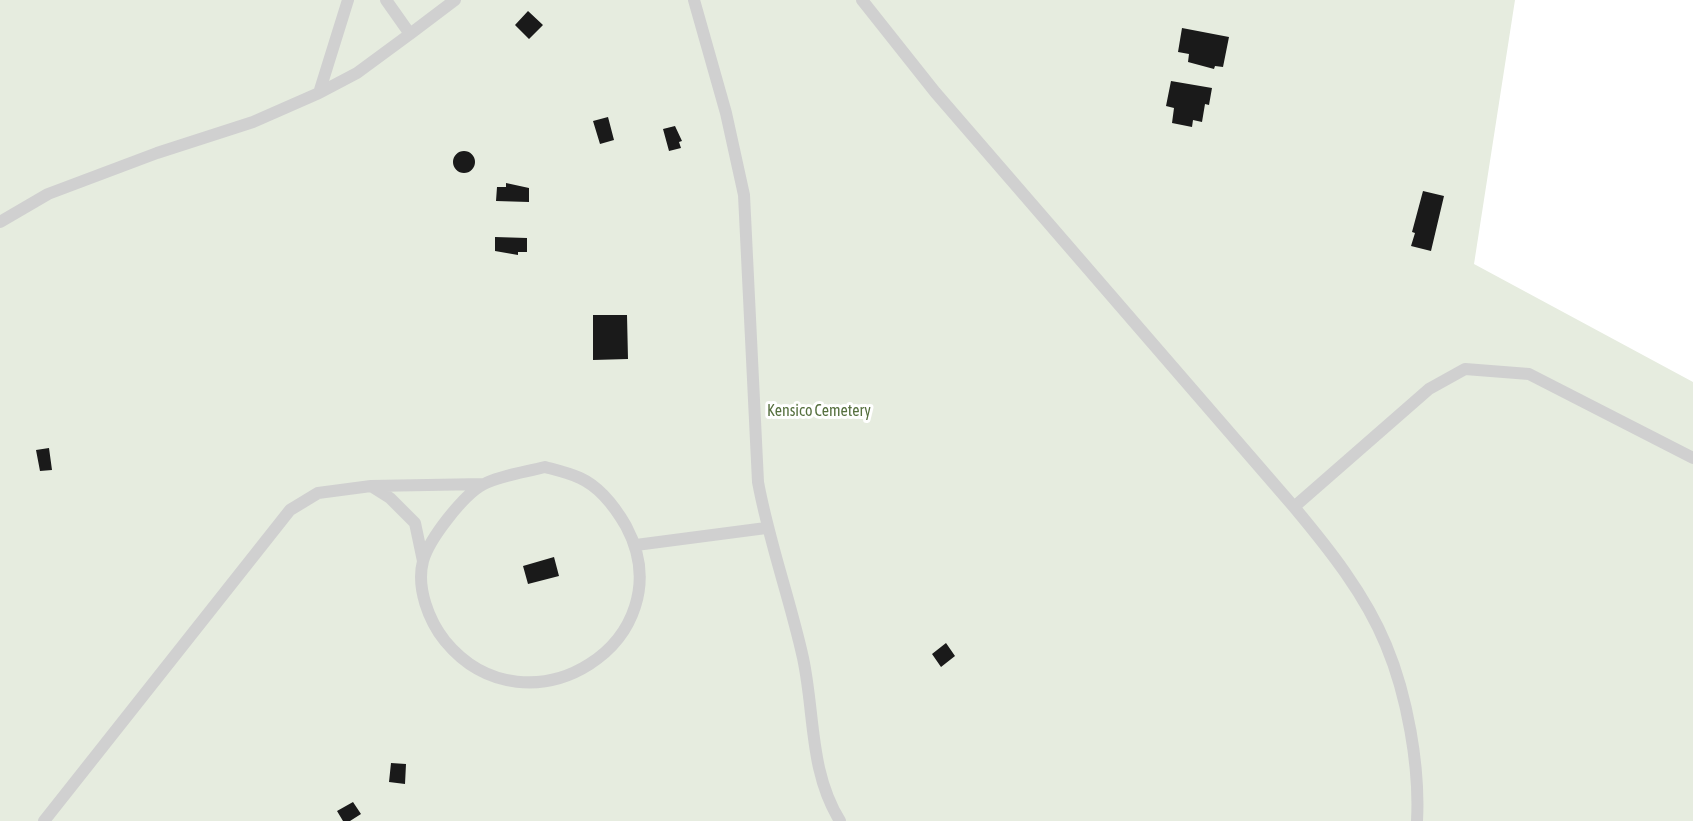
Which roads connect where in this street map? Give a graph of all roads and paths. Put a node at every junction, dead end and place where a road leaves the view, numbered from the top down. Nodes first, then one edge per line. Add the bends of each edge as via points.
1 (348, 0) edge
2 (386, 0) edge
3 (455, 0) edge
4 (694, 0) edge
5 (862, 0) edge
6 (410, 34) junction
7 (319, 93) junction
8 (0, 222) edge
9 (1693, 458) edge
10 (484, 484) junction
11 (371, 486) junction
12 (1294, 507) junction
13 (766, 528) junction
14 (636, 545) junction
15 (423, 561) junction
16 (44, 821) edge
17 (840, 821) edge
18 (1417, 821) edge

1 - 7 lane
2 - 6 lane
3 - 6 lane
4 - 13 lane via 744,195 758,482
5 - 12 lane via 935,92
6 - 7 lane via 357,74
7 - 8 lane via 253,122 48,194
9 - 12 lane via 1529,374 1465,369 1429,389
10 - 11 lane
10 - 14 lane via 545,467 581,478 614,505
10 - 15 lane via 465,497 448,517
11 - 15 lane via 390,498 415,524
11 - 16 lane via 318,493 290,510
12 - 18 lane via 1357,591 1386,645 1414,756
13 - 14 lane
13 - 17 lane via 803,659 817,766
14 - 15 lane via 639,585 630,622 602,658 569,677 530,684 492,678 459,658 435,628 422,592

